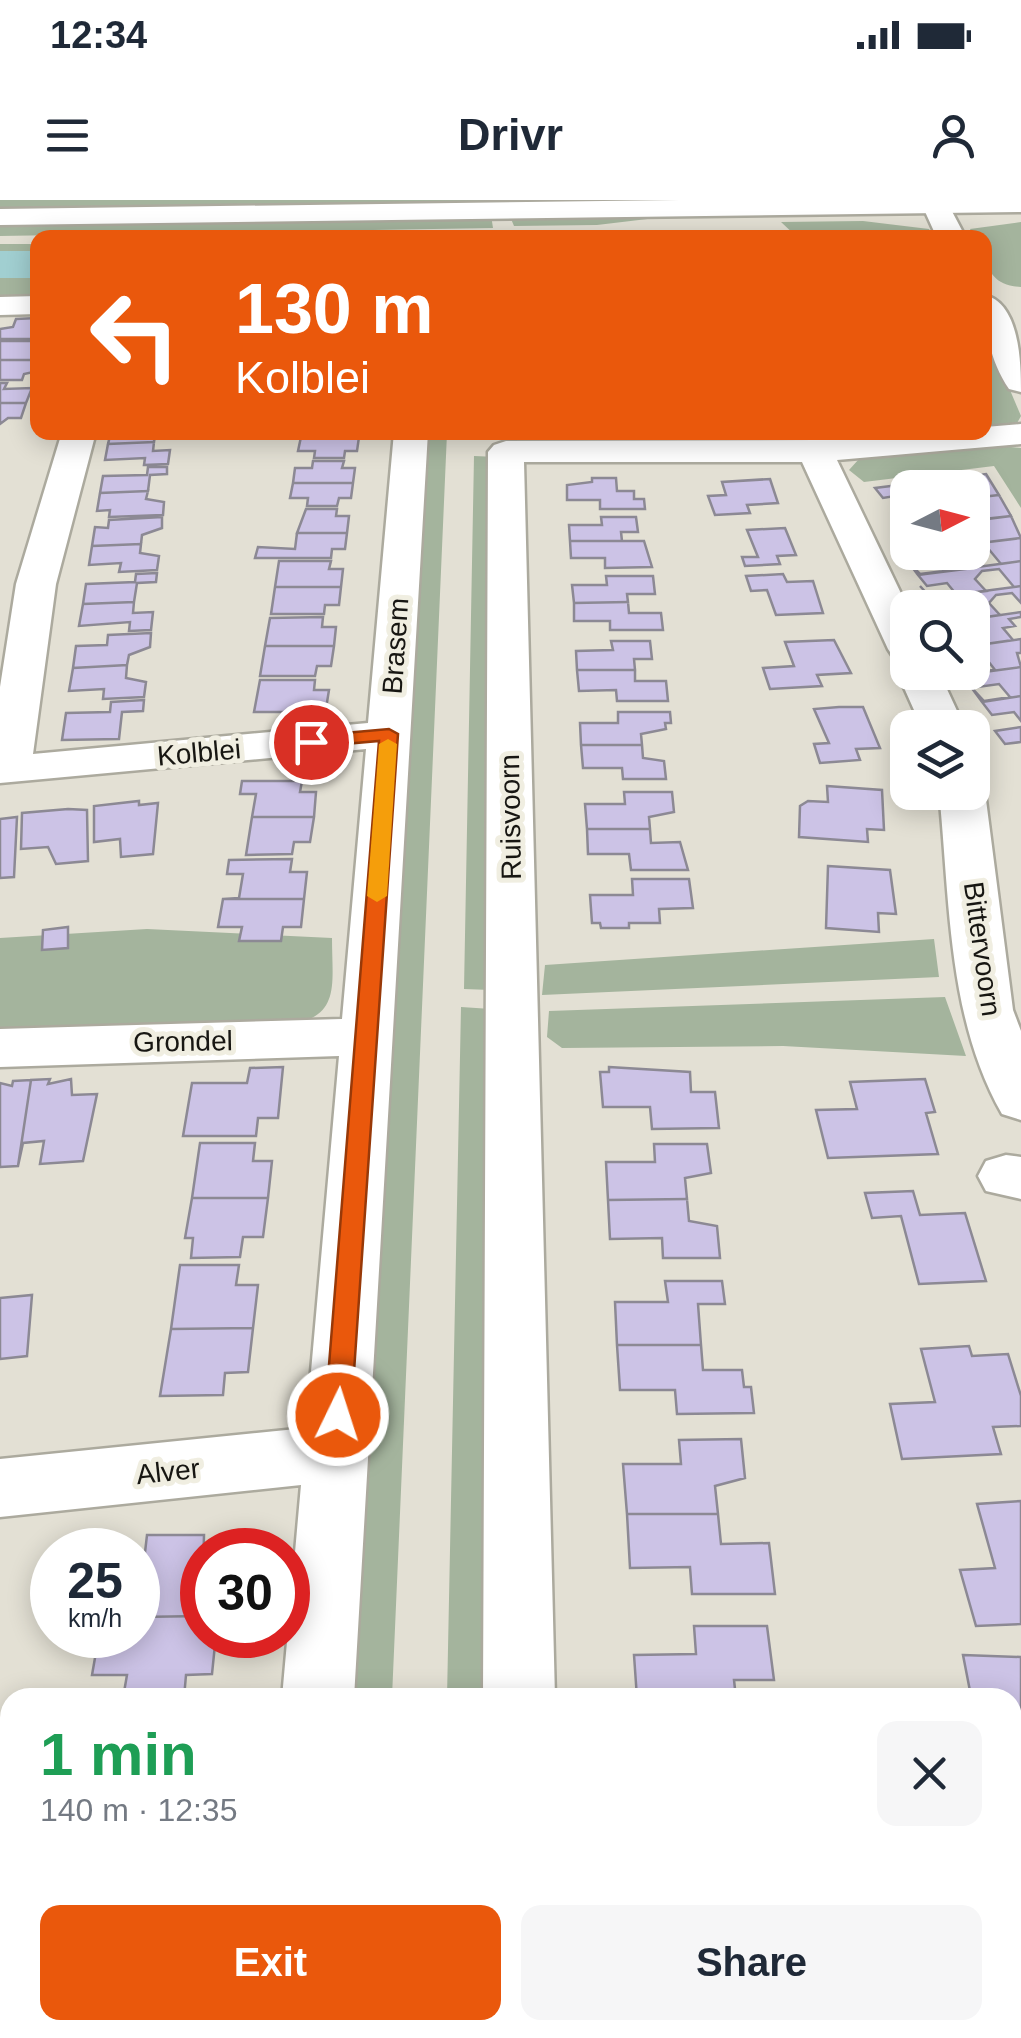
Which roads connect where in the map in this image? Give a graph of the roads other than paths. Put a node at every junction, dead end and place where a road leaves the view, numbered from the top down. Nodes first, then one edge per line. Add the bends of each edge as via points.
1 (936, 204) junction
2 (1021, 204) edge
3 (0, 217) edge
4 (948, 230) edge
5 (992, 298) edge
6 (30, 305) edge
7 (0, 306) edge
8 (1021, 382) edge
9 (1021, 434) edge
10 (992, 436) edge
11 (77, 440) edge
12 (411, 440) edge
13 (948, 440) edge
14 (815, 451) junction
15 (890, 611) edge
16 (389, 734) junction
17 (4, 770) edge
18 (964, 810) edge
19 (366, 1037) junction
20 (0, 1048) edge
21 (1021, 1100) edge
22 (336, 1453) junction
23 (0, 1488) edge
24 (319, 1688) edge
25 (520, 1688) edge

1 - 2 street
1 - 3 street
1 - 4 street
5 - 8 street
6 - 7 street
9 - 10 street, Ruisvoorn
11 - 17 street, Kolblei via 36,584
12 - 16 street, Brasem
13 - 14 street, Ruisvoorn
14 - 15 street
14 - 25 street, Ruisvoorn via 506,452
16 - 17 street, Kolblei
16 - 19 street, Brasem
18 - 21 street, Bittervoorn via 988,1010
19 - 20 street, Grondel
19 - 22 street, Brasem
22 - 23 street, Alver
22 - 24 street, Brasem

